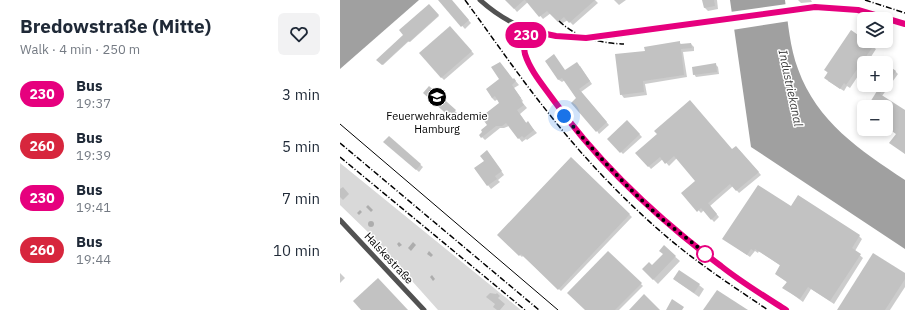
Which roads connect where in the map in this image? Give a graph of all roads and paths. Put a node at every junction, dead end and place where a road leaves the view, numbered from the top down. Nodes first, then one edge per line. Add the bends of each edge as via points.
1 (480, 0) edge
2 (905, 24) edge
3 (527, 30) junction
4 (340, 220) edge
5 (424, 310) edge
6 (786, 310) edge

1 - 3 street via 504,19
2 - 3 street via 858,10 815,7 586,38 556,36
3 - 6 street via 524,40 525,53 535,75 564,116 610,168 680,234 723,268
4 - 5 street, Halskestraße

